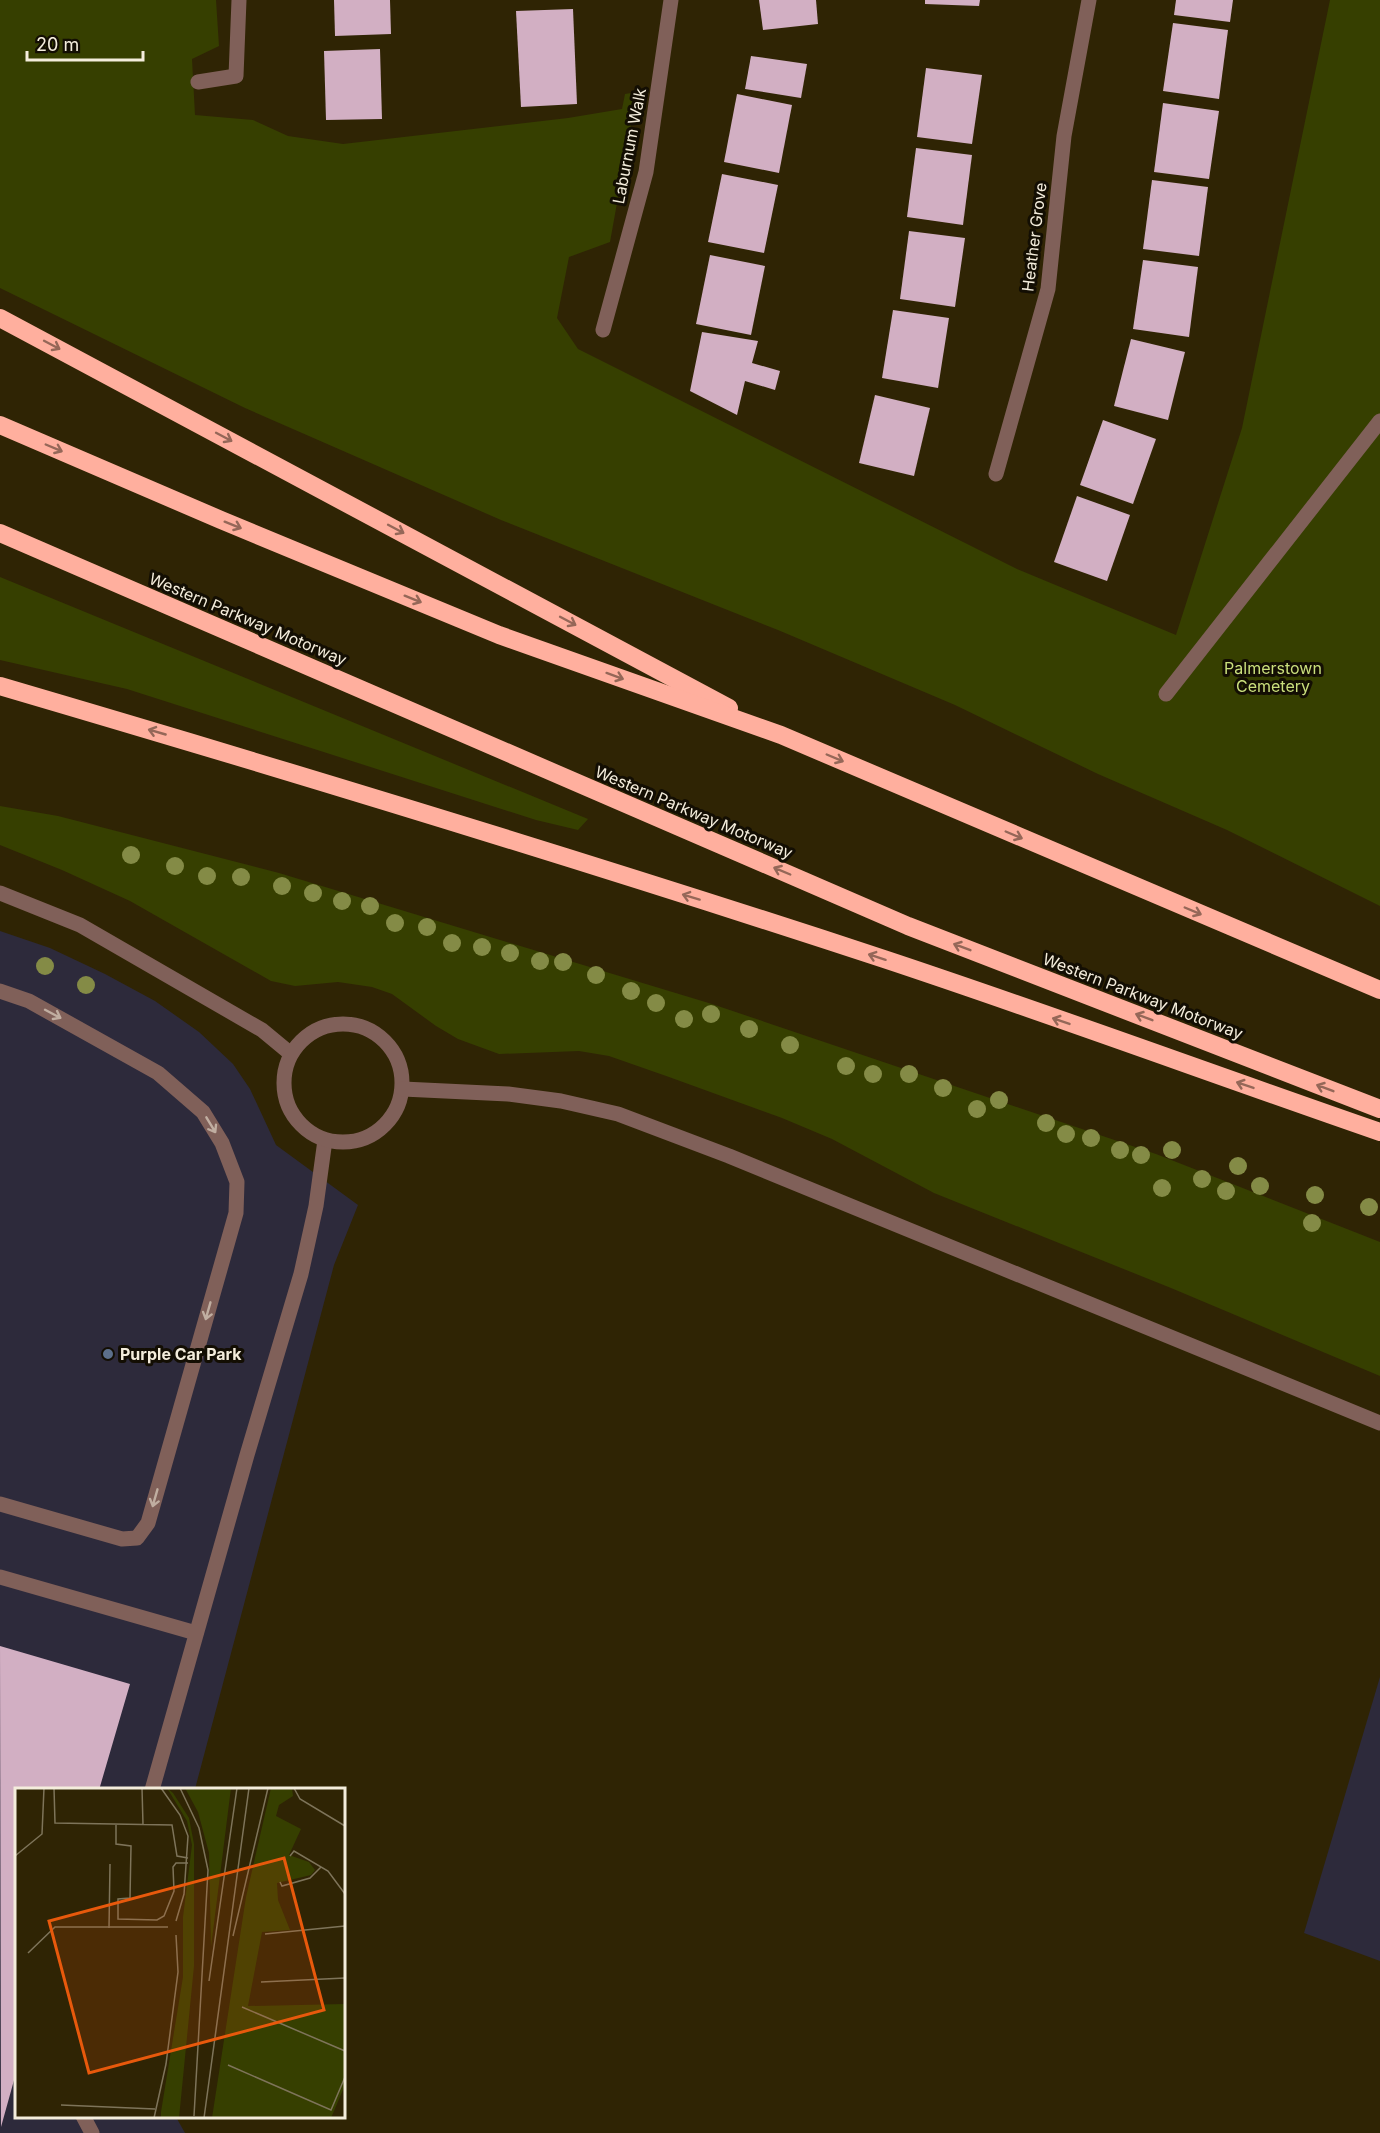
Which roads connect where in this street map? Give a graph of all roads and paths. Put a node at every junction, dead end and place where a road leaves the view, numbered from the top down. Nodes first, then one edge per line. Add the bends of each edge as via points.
1 (239, 0) edge
2 (671, 0) edge
3 (1089, 0) edge
4 (198, 82) dead end
5 (0, 318) edge
6 (603, 330) dead end
7 (1380, 421) edge
8 (0, 425) edge
9 (996, 474) dead end
10 (0, 534) edge
11 (0, 686) edge
12 (1166, 694) dead end
13 (781, 735) junction
14 (0, 893) edge
15 (1380, 990) edge
16 (0, 991) edge
17 (291, 1054) junction
18 (403, 1089) junction
19 (1380, 1109) edge
20 (1380, 1132) edge
21 (325, 1140) junction
22 (1380, 1423) edge
23 (0, 1504) edge
24 (0, 1577) edge
25 (196, 1632) junction
26 (153, 1788) edge
27 (84, 2118) edge
28 (92, 2133) edge

1 - 4 street via 236,76
2 - 6 street, Laburnum Walk via 646,172
3 - 9 street, Heather Grove via 1064,136 1048,290
5 -> 13 highway
7 - 12 street
8 -> 13 highway via 499,635
19 -> 10 highway, Western Parkway Motorway via 908,926
20 -> 11 highway via 760,919
13 -> 15 highway
14 - 17 street via 80,925 262,1030
16 -> 23 street via 28,1001 178,1088 203,1112 222,1143 237,1182 236,1213 148,1523 137,1538 122,1539
17 - 18 street via 304,1038 321,1027 341,1022 361,1025 379,1034 393,1049 402,1068
17 - 21 street via 284,1071 289,1108 300,1124
18 - 21 street via 398,1108 387,1125 371,1136 351,1142
18 - 22 street via 508,1094 618,1114
21 - 25 street via 301,1274
24 - 25 street
25 - 26 street
27 - 28 street

